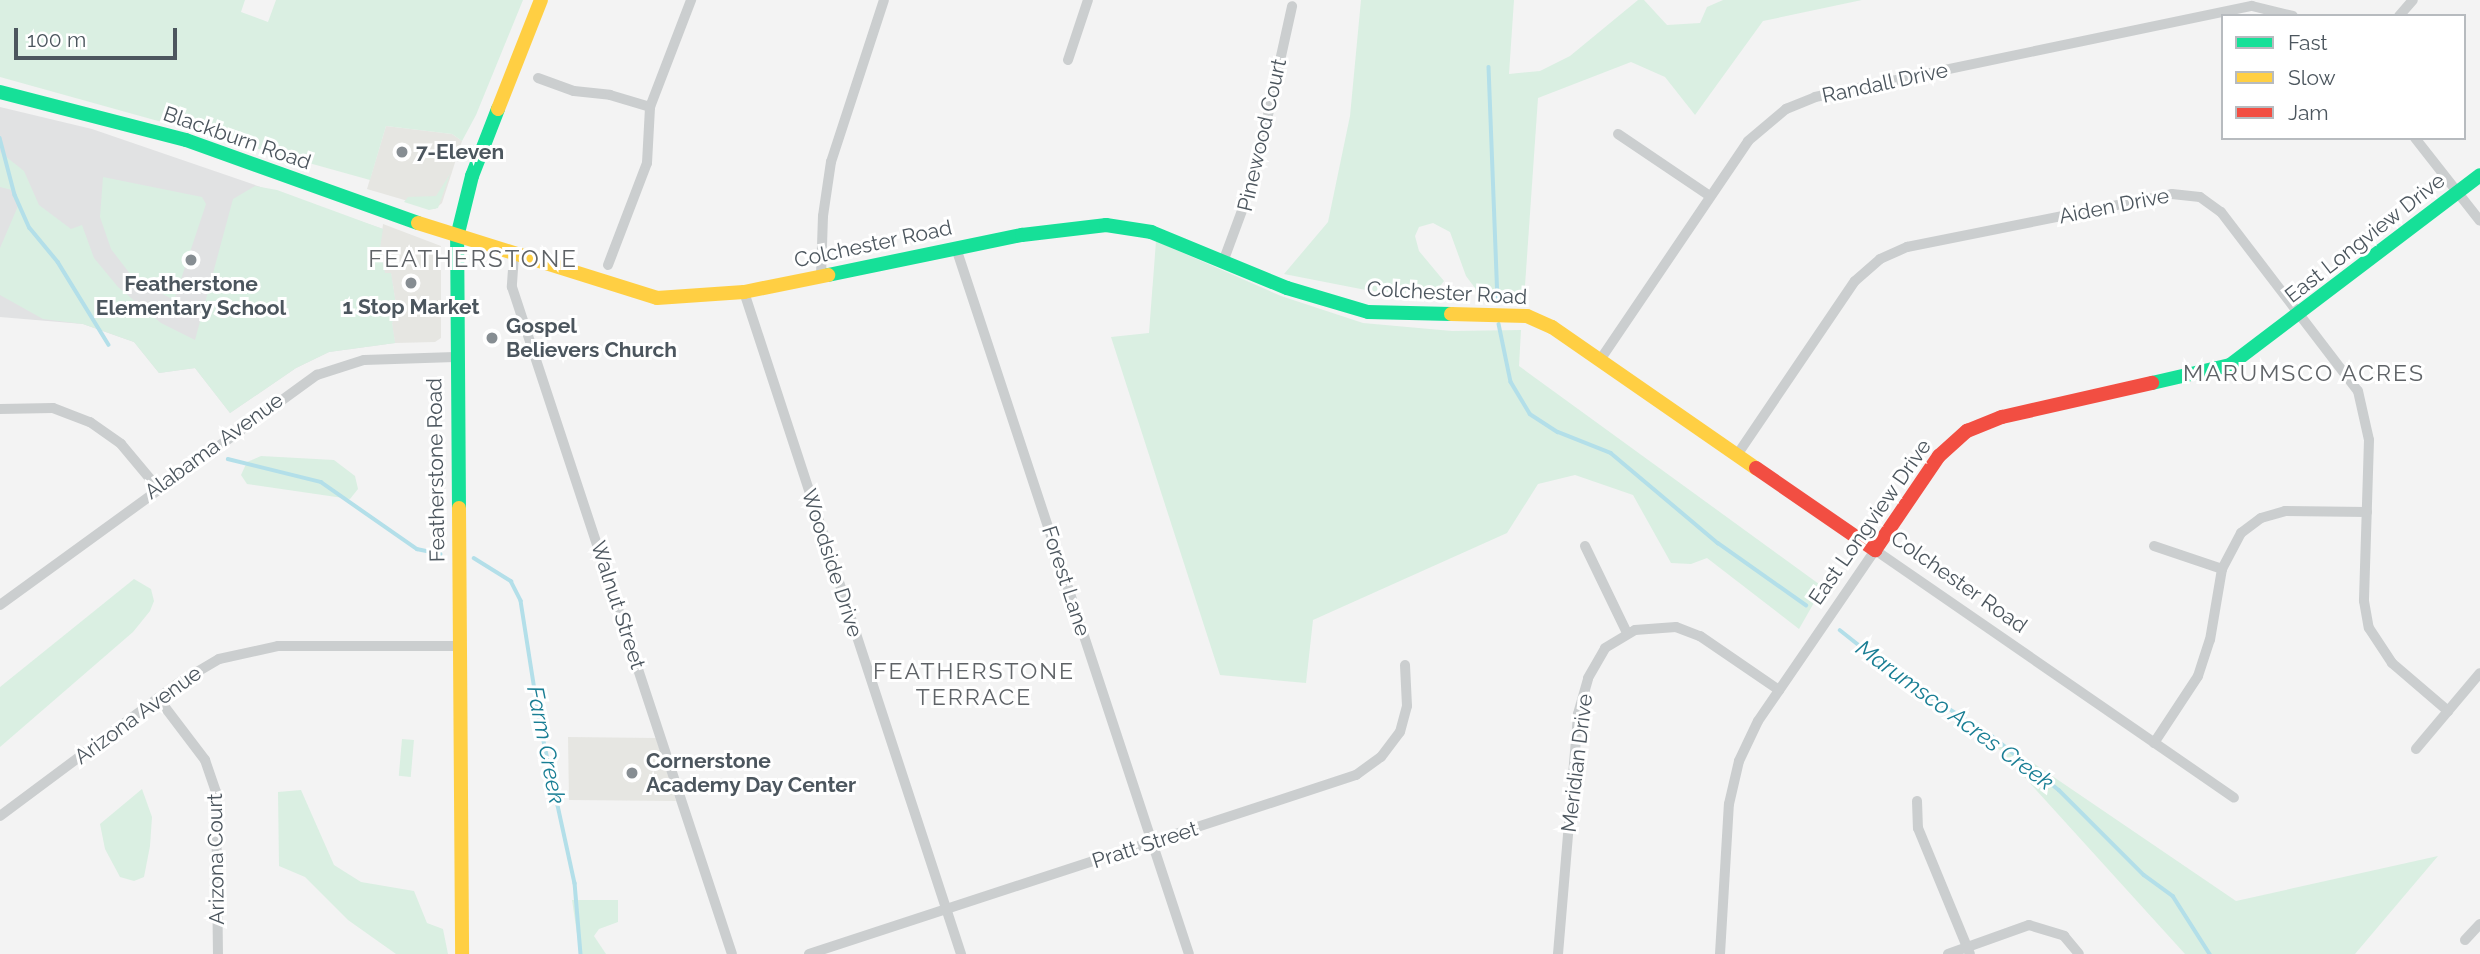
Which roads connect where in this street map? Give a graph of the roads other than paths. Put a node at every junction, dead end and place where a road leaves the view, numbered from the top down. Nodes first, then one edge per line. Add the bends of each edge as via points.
1 (541, 0) edge
2 (691, 0) edge
3 (884, 0) edge
4 (1088, 0) edge
5 (2413, 0) edge
6 (1292, 6) dead end
7 (2285, 14) edge
8 (2401, 14) edge
9 (1068, 60) dead end
10 (538, 78) dead end
11 (0, 92) edge
12 (650, 107) junction
13 (1618, 134) dead end
14 (2417, 140) edge
15 (2480, 175) edge
16 (2457, 193) junction
17 (1710, 196) junction
18 (2480, 221) edge
19 (457, 237) junction
20 (956, 248) junction
21 (514, 255) junction
22 (1223, 262) junction
23 (608, 265) dead end
24 (821, 276) junction
25 (744, 292) junction
26 (2301, 314) junction
27 (455, 357) junction
28 (1600, 360) junction
29 (0, 409) edge
30 (1737, 455) junction
31 (157, 488) junction
32 (2367, 512) junction
33 (1585, 546) dead end
34 (2154, 546) dead end
35 (1875, 550) junction
36 (2222, 569) junction
37 (0, 605) edge
38 (1627, 633) junction
39 (458, 646) junction
40 (1405, 665) dead end
41 (2480, 673) edge
42 (1779, 690) junction
43 (158, 698) junction
44 (2448, 711) junction
45 (2154, 743) junction
46 (2416, 749) dead end
47 (2234, 798) dead end
48 (1917, 801) dead end
49 (0, 817) edge
50 (1152, 843) junction
51 (946, 910) junction
52 (2480, 924) edge
53 (2465, 940) dead end
54 (1969, 950) edge
55 (218, 954) edge
56 (462, 954) edge
57 (732, 954) edge
58 (809, 954) edge
59 (961, 954) edge
60 (1189, 954) edge
61 (1558, 954) edge
62 (1720, 954) edge
63 (1948, 954) edge
64 (2080, 954) edge

1 - 19 street, Featherstone Road via 472,176
2 - 12 street
3 - 24 street via 831,162 822,216
4 - 9 street
5 - 8 street
6 - 22 street, Pinewood Court via 1254,178
7 - 17 street, Randall Drive via 2252,6 1815,97 1786,109 1760,128
10 - 12 street via 574,91 610,95
11 - 19 street, Blackburn Road via 186,140
12 - 23 street via 646,163
13 - 17 street
14 - 16 street
15 - 16 street, East Longview Drive
16 - 18 street
16 - 26 street, East Longview Drive
17 - 28 street, Randall Drive
19 - 21 street, Colchester Road
19 - 27 street, Featherstone Road
20 - 22 street, Colchester Road via 1106,225 1151,232
20 - 24 street, Colchester Road
20 - 50 street, Forest Lane
21 - 25 street, Colchester Road via 657,298
21 - 57 street, Walnut Street via 512,286
22 - 28 street, Colchester Road via 1287,288 1368,312 1527,316
24 - 25 street, Colchester Road
25 - 51 street, Woodside Drive
26 - 30 street, Aiden Drive via 2221,212 2186,194 1907,247 1880,259 1855,281
26 - 32 street, Aiden Drive via 2350,376 2364,407 2369,440
26 - 35 street, East Longview Drive via 2249,354 2210,373 2002,417 1968,431 1939,456
27 - 31 street, Alabama Avenue via 364,360 317,375
27 - 39 street, Featherstone Road
28 - 30 street, Colchester Road
29 - 31 street via 53,408 90,422 121,444
30 - 35 street, Colchester Road
31 - 37 street, Alabama Avenue
32 - 36 street via 2274,513 2241,533
32 - 44 street, Aiden Drive via 2364,601 2369,628 2386,656
33 - 38 street
34 - 36 street
35 - 42 street, East Longview Drive
35 - 45 street, Colchester Road
36 - 45 street via 2205,658 2189,693
38 - 42 street, Meridian Drive via 1662,626 1690,631
38 - 61 street, Meridian Drive via 1597,659 1581,696
39 - 43 street, Arizona Avenue via 262,649 219,659
39 - 56 street, Featherstone Road
40 - 50 street, Pratt Street via 1405,718 1392,746 1369,767
41 - 44 street
42 - 62 street, East Longview Drive via 1749,739 1732,785
43 - 49 street, Arizona Avenue
43 - 55 street, Arizona Court via 205,760 216,792
44 - 46 street
45 - 47 street, Colchester Road
48 - 54 street via 1918,828
50 - 51 street, Pratt Street
50 - 60 street, Forest Lane
51 - 58 street, Pratt Street
51 - 59 street, Woodside Drive
52 - 53 street
54 - 63 street
54 - 64 street via 2029,925 2053,930

